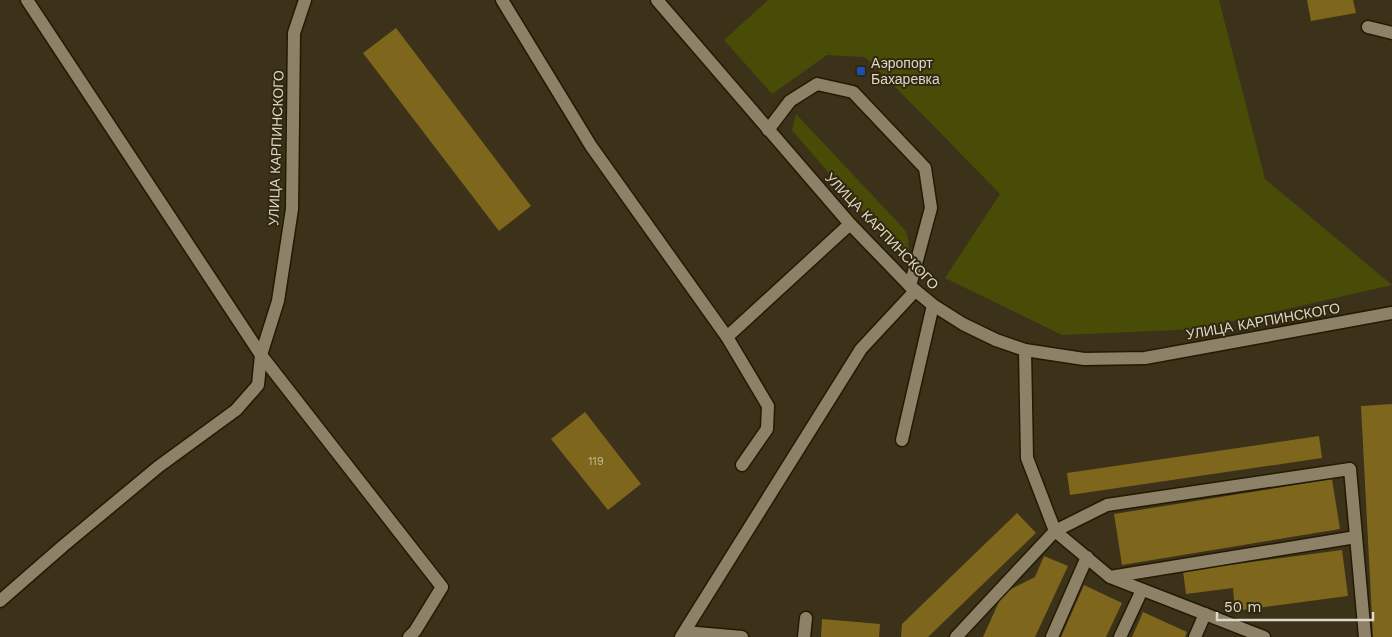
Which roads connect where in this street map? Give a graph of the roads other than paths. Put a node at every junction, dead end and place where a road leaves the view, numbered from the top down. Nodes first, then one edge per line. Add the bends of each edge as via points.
1 (27, 0) edge
2 (305, 0) edge
3 (502, 0) edge
4 (657, 0) edge
5 (1368, 27) dead end
6 (1392, 33) edge
7 (768, 130) junction
8 (850, 224) junction
9 (913, 288) junction
10 (933, 305) junction
11 (1392, 313) edge
12 (727, 337) junction
13 (1025, 350) junction
14 (261, 355) junction
15 (902, 440) dead end
16 (742, 464) dead end
17 (1055, 531) junction
18 (1356, 537) junction
19 (1087, 557) junction
20 (1110, 578) junction
21 (1142, 590) junction
22 (0, 601) edge
23 (1205, 614) junction
24 (806, 618) dead end
25 (683, 634) edge
26 (409, 637) edge
27 (742, 637) edge
28 (804, 637) edge
29 (956, 637) edge
30 (1052, 637) edge
31 (1120, 637) edge
32 (1195, 637) edge
33 (1264, 637) edge
34 (1365, 637) edge

1 - 14 street
2 - 14 street, УЛИЦА КАРПИНСКОГО via 294,33 292,209 278,301
3 - 12 street via 591,146
4 - 7 street, УЛИЦА КАРПИНСКОГО
5 - 6 street
7 - 8 street, УЛИЦА КАРПИНСКОГО
7 - 9 street via 790,100 817,84 853,92 925,168 931,208
8 - 9 street, УЛИЦА КАРПИНСКОГО
8 - 12 street
9 - 10 street, УЛИЦА КАРПИНСКОГО
9 - 25 street via 861,349
10 - 13 street, УЛИЦА КАРПИНСКОГО via 996,340
10 - 15 street
11 - 13 street, УЛИЦА КАРПИНСКОГО via 1145,358 1084,359
12 - 16 street via 768,406 767,429
13 - 17 street via 1027,458
14 - 22 street, УЛИЦА КАРПИНСКОГО via 258,385 236,410 158,467
14 - 26 street via 442,587
17 - 18 street via 1106,505 1350,469
17 - 19 street
17 - 29 street
18 - 20 street
18 - 34 street
19 - 20 street
19 - 30 street
20 - 21 street
21 - 23 street
21 - 31 street
23 - 32 street
23 - 33 street
24 - 28 street
25 - 27 street

